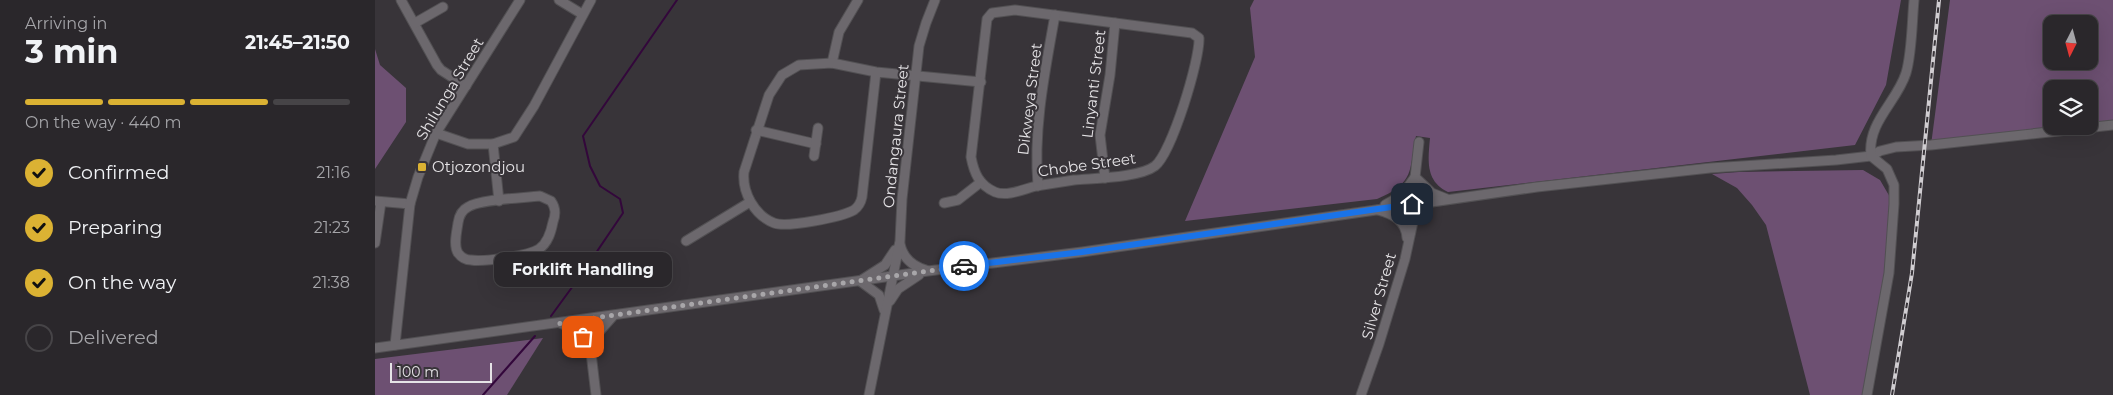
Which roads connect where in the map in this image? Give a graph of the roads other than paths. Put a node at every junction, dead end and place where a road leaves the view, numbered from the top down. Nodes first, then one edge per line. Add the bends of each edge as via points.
1 (401, 0) edge
2 (520, 0) edge
3 (559, 0) edge
4 (591, 0) edge
5 (858, 0) edge
6 (935, 0) edge
7 (1914, 0) edge
8 (443, 7) dead end
9 (582, 14) junction
10 (1055, 15) junction
11 (1115, 23) junction
12 (415, 24) junction
13 (832, 63) junction
14 (877, 72) junction
15 (916, 77) junction
16 (981, 82) junction
17 (466, 86) junction
18 (2113, 126) edge
19 (818, 128) dead end
20 (756, 130) junction
21 (436, 133) junction
22 (1419, 142) dead end
23 (493, 144) junction
24 (815, 144) junction
25 (813, 156) dead end
26 (1871, 156) junction
27 (1415, 177) junction
28 (1105, 178) junction
29 (981, 182) junction
30 (1038, 186) junction
31 (1448, 200) junction
32 (499, 201) junction
33 (378, 202) edge
34 (750, 202) junction
35 (944, 202) dead end
36 (410, 204) junction
37 (1412, 204) junction
38 (1375, 209) junction
39 (900, 241) junction
40 (686, 242) dead end
41 (375, 244) edge
42 (1407, 244) junction
43 (928, 271) junction
44 (893, 276) junction
45 (861, 281) junction
46 (885, 312) junction
47 (613, 316) junction
48 (587, 318) junction
49 (559, 323) junction
50 (590, 341) junction
51 (395, 345) junction
52 (375, 348) edge
53 (596, 395) edge
54 (869, 395) edge
55 (1361, 395) edge
56 (1867, 395) edge

1 - 12 street
2 - 17 street, Shilunga Street
3 - 9 street
4 - 9 street
5 - 13 street via 839,32
6 - 15 street, Ondangaura Street via 919,46
7 - 26 street via 1907,70 1901,88 1874,129
8 - 12 street
9 - 23 street via 519,132 506,141
10 - 11 street, Chobe Street
10 - 16 street, Chobe Street via 1015,10 992,13 987,19
10 - 30 street, Dikweya Street via 1035,149
11 - 28 street, Linyanti Street via 1100,135
11 - 28 street, Chobe Street via 1192,33 1199,38 1199,44 1183,107 1162,157 1146,170
12 - 17 street via 441,70
13 - 14 street
13 - 20 street via 799,65 782,75 769,95
14 - 15 street
14 - 34 street via 862,197 855,209 844,215 779,224 767,219
15 - 16 street
15 - 39 street, Ondangaura Street
16 - 29 street, Chobe Street via 971,157 976,177
17 - 21 street, Shilunga Street
18 - 26 street via 1905,146
19 - 24 street
20 - 24 street
20 - 34 street via 743,181
21 - 23 street via 463,144
21 - 36 street, Shilunga Street
22 - 27 street, Silver Street
23 - 32 street
24 - 25 street
26 - 31 street via 1710,168
26 - 56 street via 1887,170 1894,185 1894,204 1889,273
27 - 31 street via 1432,193
27 - 37 street, Silver Street
27 - 38 street via 1402,195
28 - 30 street, Chobe Street
29 - 30 street, Chobe Street via 1003,194
29 - 35 street via 957,200
31 - 37 street
32 - 32 street via 540,196 551,200 555,215 548,239 539,249 523,254 478,260 464,258 456,246 461,214 469,206
33 - 36 street
33 - 41 street
34 - 40 street
36 - 51 street, Shilunga Street
37 - 38 street
37 - 42 street, Silver Street via 1413,222
38 - 42 street via 1389,213 1403,224 1407,230
38 - 43 street
39 - 43 street via 902,251 911,263
39 - 44 street, Ondangaura Street
39 - 45 street via 885,265
42 - 55 street, Silver Street
43 - 44 street
43 - 46 street via 897,289
44 - 45 street
44 - 46 street, Ondangaura Street
45 - 46 street via 879,295
45 - 47 street
46 - 54 street, Ondangaura Street
47 - 48 street
47 - 50 street
48 - 49 street
48 - 50 street
49 - 50 street
49 - 51 street
50 - 53 street
51 - 52 street

